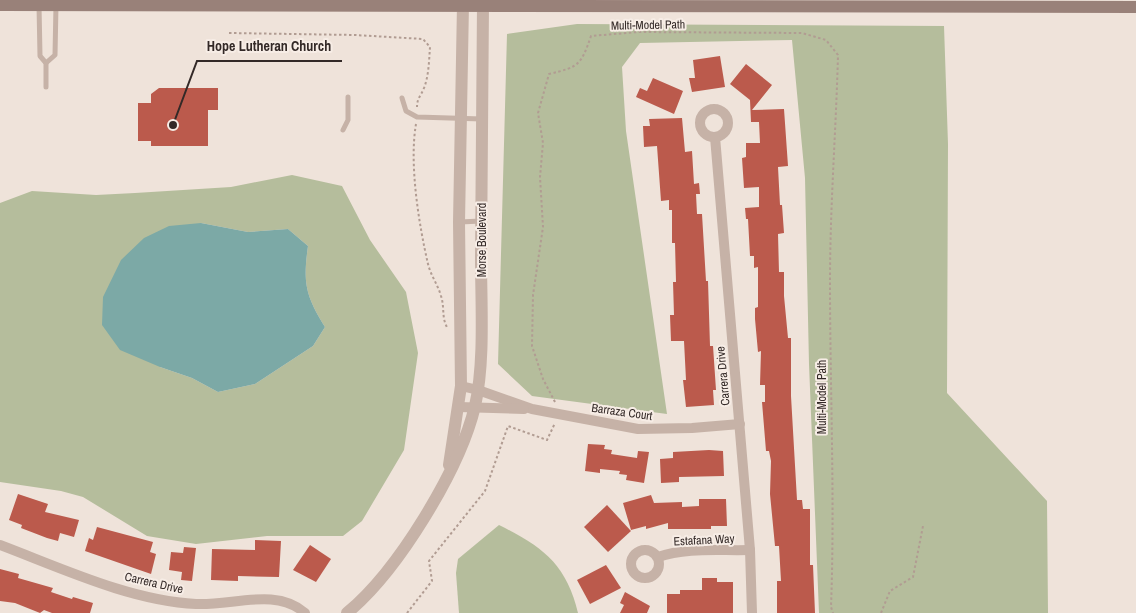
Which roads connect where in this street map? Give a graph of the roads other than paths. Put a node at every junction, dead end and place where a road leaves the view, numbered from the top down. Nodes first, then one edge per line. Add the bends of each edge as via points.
1 (38, 2) edge
2 (56, 2) edge
3 (463, 2) edge
4 (483, 2) edge
5 (939, 4) edge
6 (0, 5) edge
7 (1136, 7) edge
8 (46, 62) junction
9 (46, 87) dead end
10 (348, 97) dead end
11 (402, 98) dead end
12 (460, 118) junction
13 (482, 119) junction
14 (343, 130) dead end
15 (715, 137) dead end
16 (459, 222) junction
17 (482, 222) junction
18 (461, 386) junction
19 (478, 390) junction
20 (459, 407) junction
21 (474, 408) junction
22 (532, 409) junction
23 (740, 424) junction
24 (447, 473) junction
25 (0, 545) edge
26 (750, 550) junction
27 (658, 557) dead end
28 (305, 613) edge
29 (347, 613) edge
30 (752, 613) edge

1 - 2 main road
1 - 6 main road
1 - 8 lane via 40,56
2 - 3 main road
2 - 8 lane via 55,55
3 - 4 main road
3 - 12 street, Morse Boulevard
4 - 5 main road
4 - 13 street, Morse Boulevard
5 - 7 main road
8 - 9 lane
10 - 14 lane via 348,120
11 - 12 lane via 406,111 417,117
12 - 13 lane
12 - 16 street, Morse Boulevard
13 - 17 street, Morse Boulevard
15 - 23 street, Carrera Drive
16 - 17 lane
16 - 18 street, Morse Boulevard
17 - 19 street, Morse Boulevard
18 - 19 street, Barraza Court
18 - 20 street, Morse Boulevard
19 - 21 street, Morse Boulevard
19 - 22 street, Barraza Court
20 - 21 street, Barraza Court
20 - 24 street, Morse Boulevard
21 - 22 street, Barraza Court
21 - 24 street, Morse Boulevard via 457,460
22 - 23 street, Barraza Court via 638,429
23 - 26 street, Carrera Drive
24 - 29 street, Morse Boulevard via 393,564
25 - 28 street, Carrera Drive via 139,594 195,604 278,598 297,605
26 - 27 street, Estafana Way via 686,551
26 - 30 street, Carrera Drive

